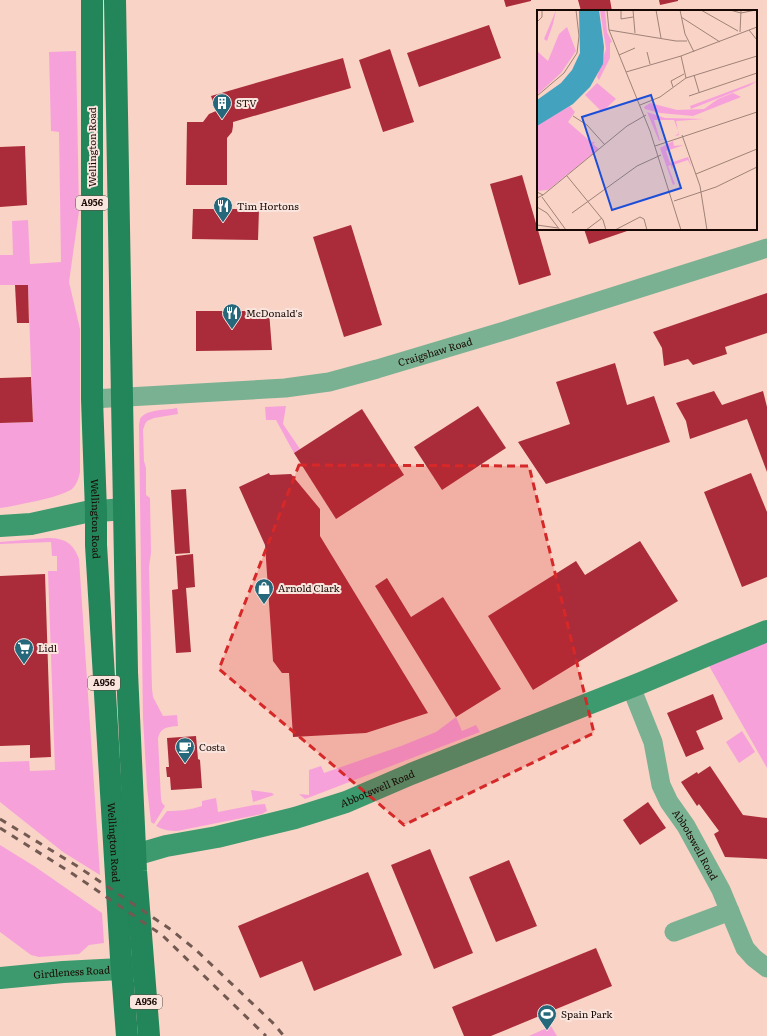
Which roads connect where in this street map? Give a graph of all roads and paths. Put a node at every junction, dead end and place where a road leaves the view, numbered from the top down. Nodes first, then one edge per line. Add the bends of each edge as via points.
1 (92, 0) edge
2 (115, 0) edge
3 (767, 248) edge
4 (122, 398) junction
5 (92, 399) junction
6 (124, 509) junction
7 (96, 511) junction
8 (0, 526) edge
9 (767, 631) edge
10 (630, 688) junction
11 (122, 860) junction
12 (730, 911) junction
13 (674, 932) dead end
14 (121, 964) junction
15 (143, 968) junction
16 (767, 968) edge
17 (0, 978) edge
18 (127, 1036) edge
19 (149, 1036) edge

1 - 5 main road, Wellington Road / A956
2 - 4 main road, Wellington Road / A956
3 - 4 street, Craigshaw Road via 504,331 329,382 285,388
4 - 5 street, Craigshaw Road
4 - 6 main road, Wellington Road / A956
5 - 7 main road, Wellington Road / A956
6 - 7 street
6 - 11 main road, Wellington Road / A956 via 127,672
7 - 8 street via 30,524
7 - 11 main road, Wellington Road / A956 via 96,545
9 - 10 street, Abbotswell Road
10 - 11 street, Abbotswell Road via 472,749 346,802 295,818 217,837 166,846
10 - 12 street, Abbotswell Road via 653,742 661,785 722,890
11 - 14 main road, Wellington Road / A956
11 - 15 main road, Wellington Road / A956 via 136,878
12 - 13 street
12 - 16 street, Abbotswell Road via 745,948
14 - 15 street, Girdleness Road
14 - 17 street, Girdleness Road
14 - 18 main road, Wellington Road / A956
15 - 19 main road, Wellington Road / A956

